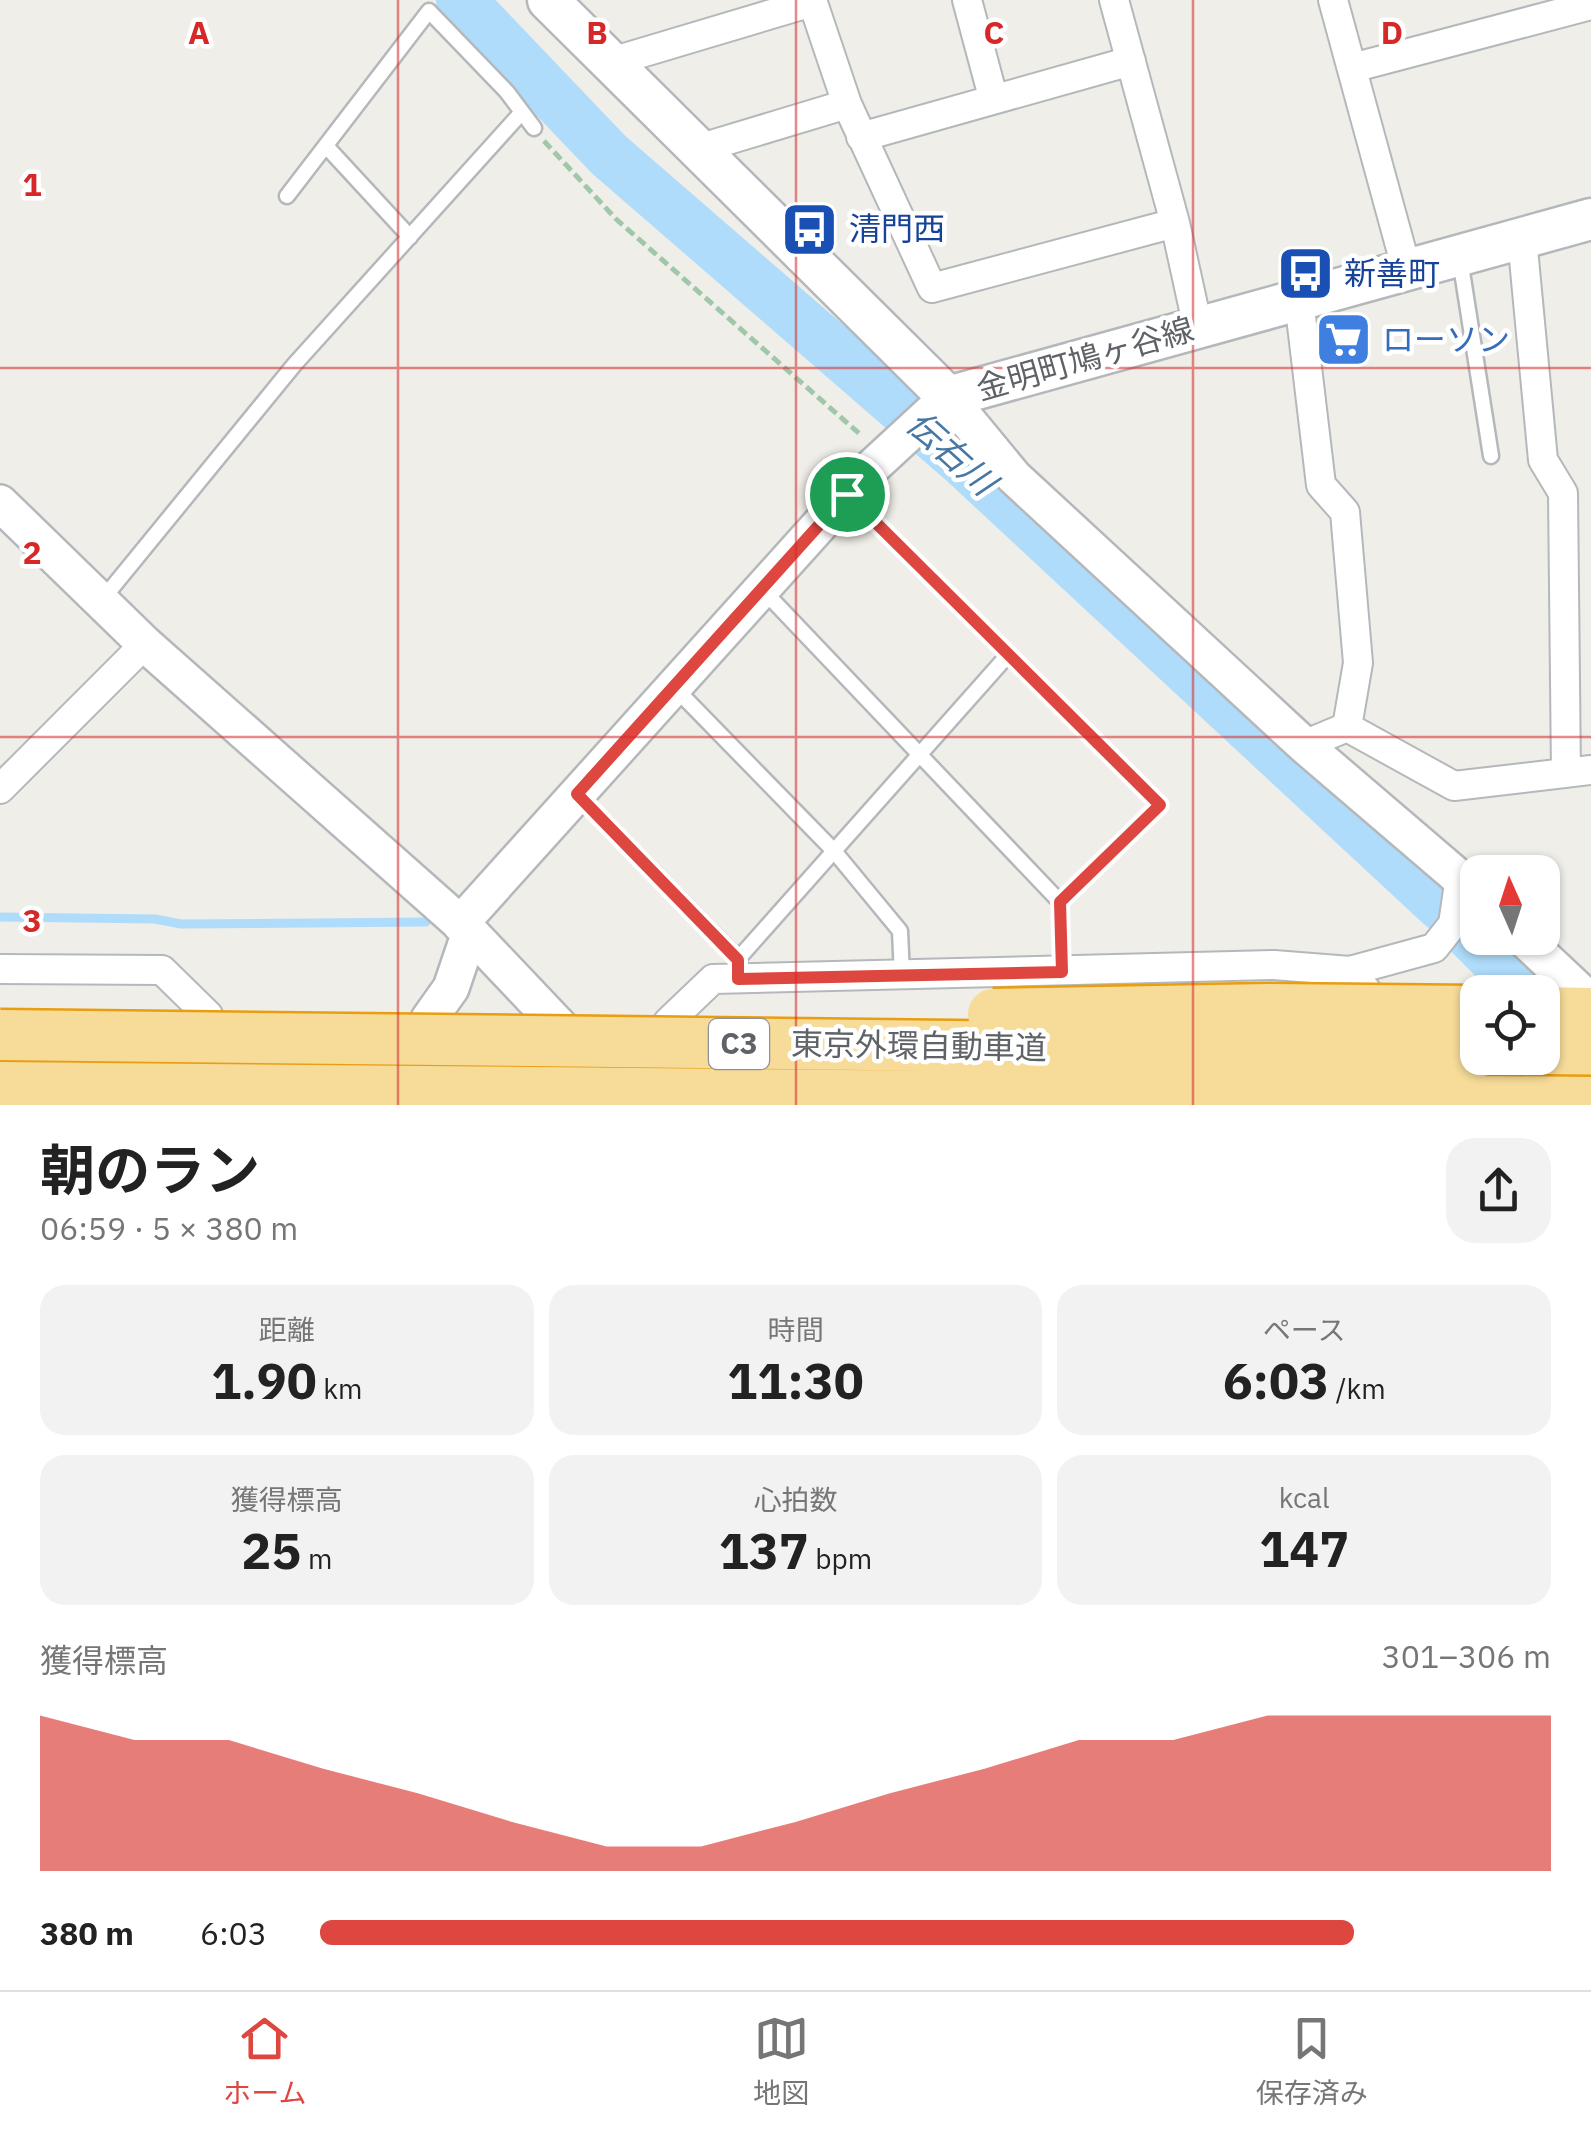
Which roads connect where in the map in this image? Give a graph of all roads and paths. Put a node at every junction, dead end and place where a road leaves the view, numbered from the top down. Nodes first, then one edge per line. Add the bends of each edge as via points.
1 (548, 0) edge
2 (967, 0) edge
3 (1114, 0) edge
4 (1333, 0) edge
5 (812, 1) edge
6 (1591, 4) edge
7 (1512, 12) edge
8 (1130, 60) junction
9 (610, 62) junction
10 (1352, 68) junction
11 (993, 96) junction
12 (847, 104) junction
13 (522, 112) junction
14 (534, 128) joint
15 (862, 137) junction
16 (326, 146) junction
17 (698, 149) junction
18 (287, 196) dead end
19 (1591, 219) edge
20 (1176, 223) junction
21 (410, 236) junction
22 (1522, 238) junction
23 (1460, 256) junction
24 (1407, 270) junction
25 (1298, 300) junction
26 (1198, 328) junction
27 (948, 397) junction
28 (884, 453) junction
29 (1492, 456) dead end
30 (847, 494) junction
31 (0, 503) edge
32 (761, 589) junction
33 (100, 601) junction
34 (145, 644) junction
35 (1008, 655) junction
36 (674, 686) junction
37 (1348, 726) junction
38 (1304, 745) junction
39 (920, 754) junction
40 (1579, 772) edge
41 (0, 789) edge
42 (577, 794) junction
43 (834, 850) junction
44 (1460, 878) edge
45 (1060, 902) junction
46 (1460, 909) edge
47 (465, 928) junction
48 (1541, 955) edge
49 (0, 969) edge
50 (738, 969) junction
51 (1350, 971) junction
52 (1062, 972) junction
53 (902, 977) junction
54 (1591, 1002) edge
55 (1460, 1011) edge
56 (1560, 1012) edge
57 (1591, 1012) edge
58 (208, 1015) dead end
59 (429, 1018) dead end
60 (668, 1022) dead end
61 (1399, 1030) dead end
62 (0, 1035) edge
63 (534, 1041) junction
64 (1460, 1052) edge
65 (1560, 1053) edge
66 (1591, 1054) edge
67 (0, 1088) edge
68 (1591, 1102) edge
69 (206, 1105) edge
70 (632, 1105) edge

1 - 9 main road, 金明町鳩ヶ谷線
2 - 11 street
3 - 8 street
4 - 10 street
5 - 9 street
5 - 12 street
6 - 7 street
7 - 10 street
8 - 11 street
8 - 20 street
9 - 17 main road, 金明町鳩ヶ谷線
10 - 24 street
11 - 15 street
12 - 15 street
12 - 17 street
13 - 14 lane
13 - 16 lane via 429,11
13 - 21 lane
14 - 28 path via 616,219
15 - 20 street via 932,288
16 - 18 lane
16 - 21 lane
17 - 27 main road, 金明町鳩ヶ谷線
19 - 22 main road, 金明町鳩ヶ谷線
20 - 26 street
21 - 33 lane
22 - 23 main road, 金明町鳩ヶ谷線
22 - 40 street via 1543,460 1563,492
23 - 24 main road, 金明町鳩ヶ谷線
23 - 29 lane
24 - 25 main road, 金明町鳩ヶ谷線
25 - 26 main road, 金明町鳩ヶ谷線
25 - 37 street via 1320,484 1345,512 1358,663
26 - 27 main road, 金明町鳩ヶ谷線
27 - 28 street
27 - 38 street via 1014,476
28 - 30 street
30 - 32 street
30 - 35 lane
31 - 33 street
32 - 36 street
32 - 39 lane
33 - 34 street
34 - 41 street
34 - 47 street
35 - 39 lane
35 - 45 lane via 1160,805
36 - 42 street
36 - 43 lane
37 - 38 street
37 - 40 street via 1454,786
38 - 44 street
39 - 43 lane
39 - 45 lane
42 - 47 street
42 - 50 lane
43 - 50 lane
43 - 53 lane via 900,931
45 - 52 lane
46 - 51 street via 1434,948
47 - 59 street via 451,988
47 - 70 street
48 - 54 street
49 - 58 street via 162,970
50 - 53 street
50 - 60 street via 713,979
51 - 52 street via 1274,965
51 - 61 street
52 - 53 street
55 - 63 highway, bridge via 881,1016
56 - 57 highway
62 - 63 highway, 東京外環自動車道 / C3, bridge
63 - 64 highway, 東京外環自動車道 / C3, bridge
65 - 66 highway
67 - 68 highway, 東京外環自動車道 / C3, bridge
67 - 69 highway, bridge

